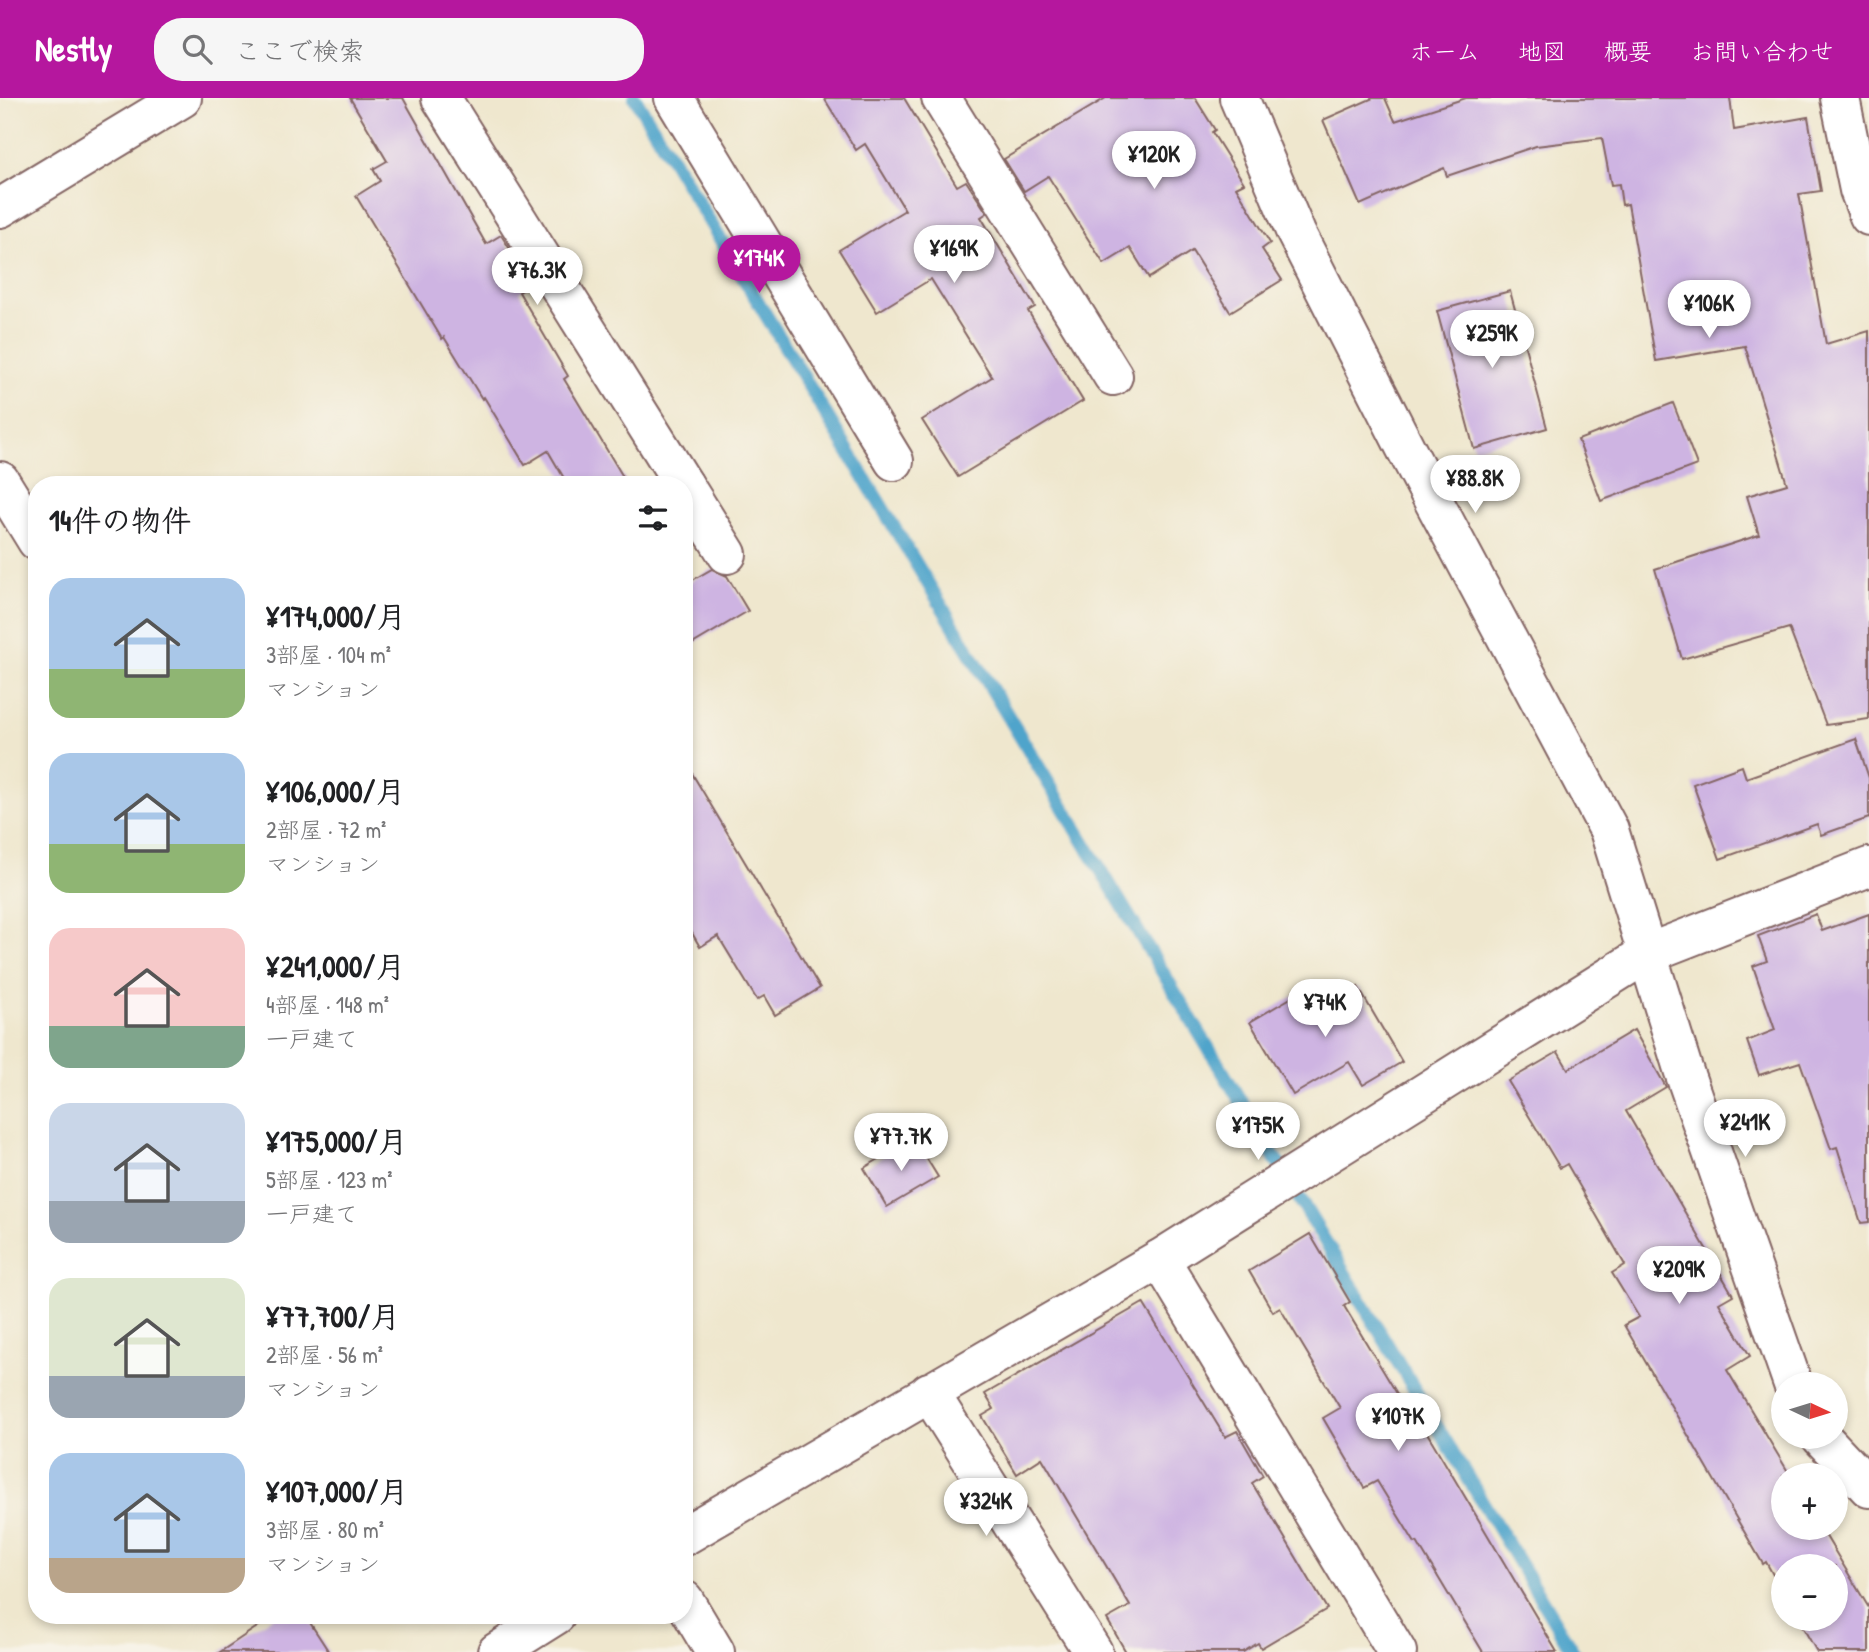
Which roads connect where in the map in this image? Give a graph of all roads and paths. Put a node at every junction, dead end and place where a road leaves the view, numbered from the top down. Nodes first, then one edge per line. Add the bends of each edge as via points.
1 (182, 98) edge
2 (441, 98) edge
3 (674, 98) edge
4 (941, 98) edge
5 (1239, 98) edge
6 (1840, 98) edge
7 (0, 208) edge
8 (1869, 216) edge
9 (1113, 376) dead end
10 (894, 461) dead end
11 (678, 476) edge
12 (0, 481) edge
13 (693, 499) edge
14 (28, 526) edge
15 (727, 554) dead end
16 (1869, 867) edge
17 (1646, 954) junction
18 (1160, 1259) junction
19 (1789, 1372) edge
20 (929, 1392) junction
21 (1832, 1449) edge
22 (1869, 1488) edge
23 (693, 1531) edge
24 (693, 1615) edge
25 (542, 1624) edge
26 (497, 1652) edge
27 (715, 1652) edge
28 (1093, 1652) edge
29 (1397, 1652) edge

1 - 7 street
2 - 11 street
3 - 10 street
4 - 9 street
5 - 17 street via 1296,233 1609,830
6 - 8 street via 1859,190
12 - 14 street
13 - 15 street
16 - 17 street
17 - 18 street
17 - 19 street
18 - 20 street
18 - 29 street
20 - 23 street
20 - 28 street
21 - 22 street
24 - 27 street
25 - 26 street

